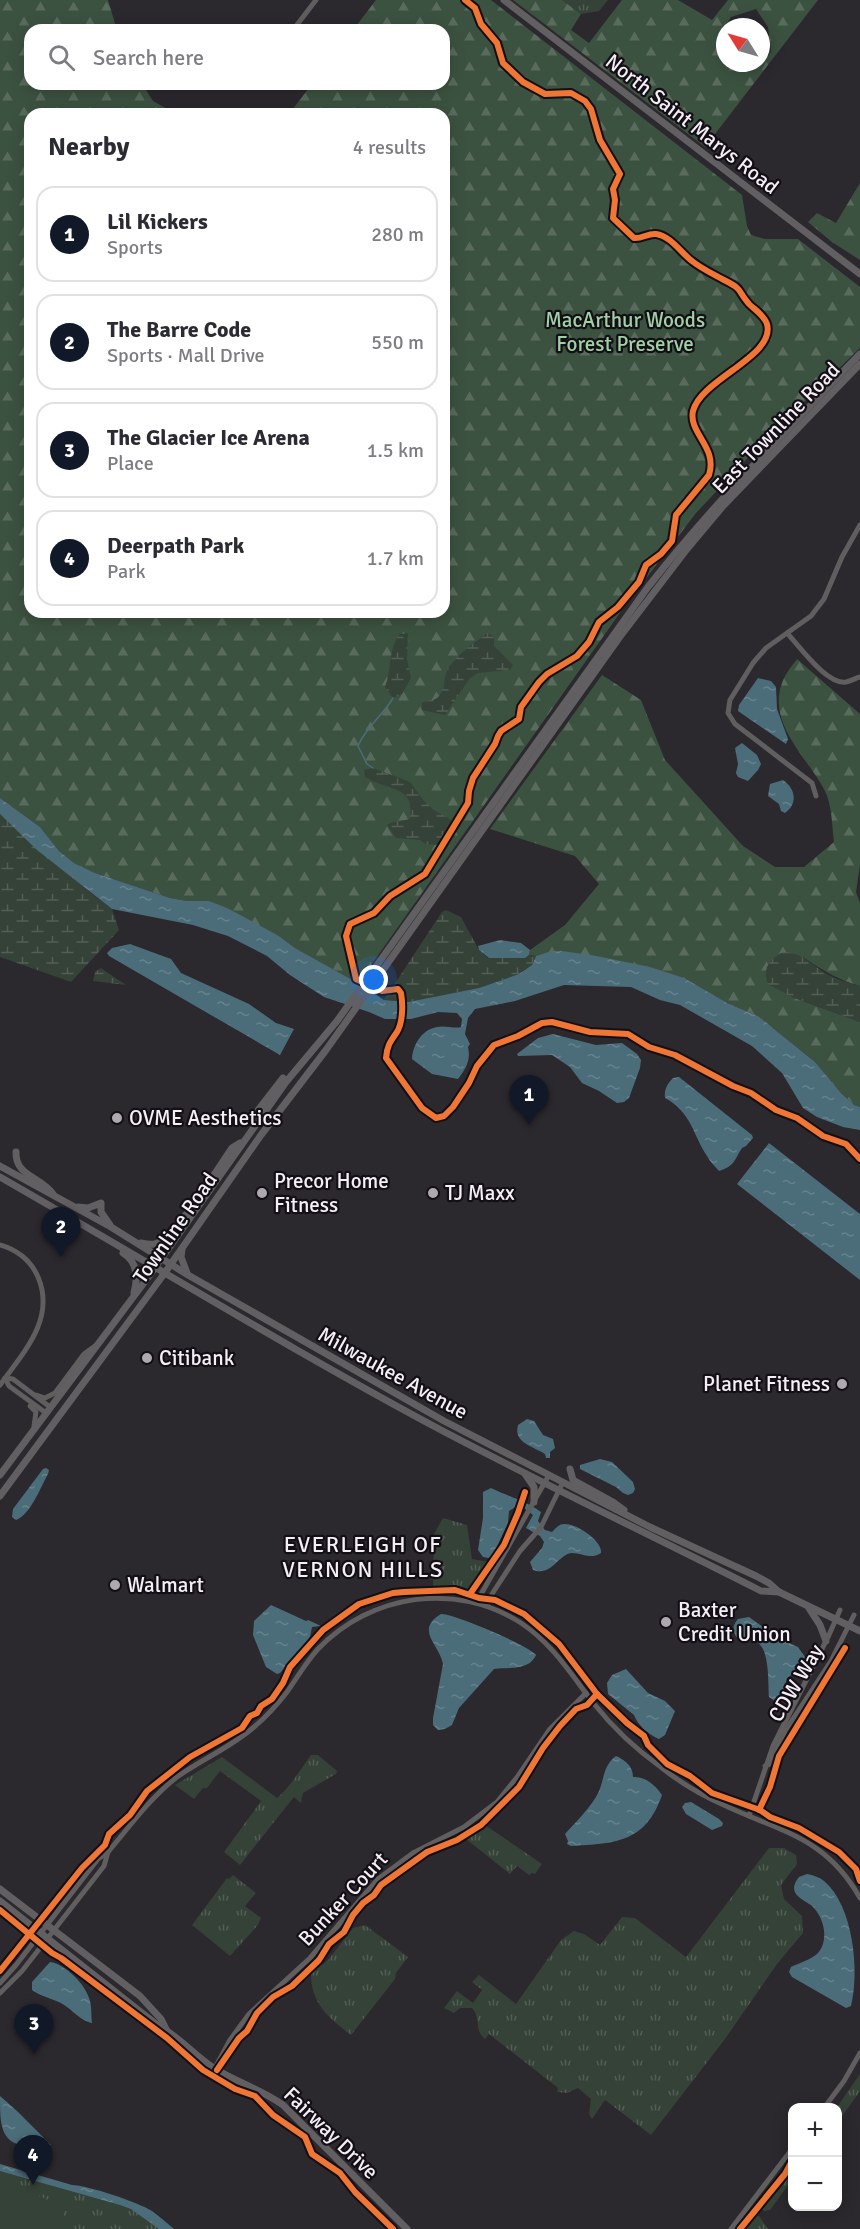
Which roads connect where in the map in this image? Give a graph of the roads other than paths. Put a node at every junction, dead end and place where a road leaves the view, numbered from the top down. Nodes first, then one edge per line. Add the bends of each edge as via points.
1 (316, 0) edge
2 (504, 0) edge
3 (298, 24) edge
4 (860, 274) edge
5 (860, 354) edge
6 (860, 364) edge
7 (860, 525) edge
8 (787, 633) junction
9 (860, 677) edge
10 (816, 796) dead end
11 (373, 978) junction
12 (341, 1022) junction
13 (300, 1063) junction
14 (238, 1120) dead end
15 (244, 1140) junction
16 (16, 1152) dead end
17 (0, 1166) edge
18 (0, 1177) edge
19 (54, 1197) junction
20 (73, 1206) junction
21 (79, 1224) junction
22 (111, 1227) junction
23 (135, 1241) junction
24 (0, 1245) edge
25 (183, 1247) junction
26 (161, 1258) junction
27 (170, 1264) junction
28 (154, 1268) junction
29 (164, 1274) junction
30 (188, 1275) junction
31 (133, 1297) junction
32 (97, 1344) junction
33 (5, 1378) junction
34 (0, 1385) edge
35 (14, 1390) junction
36 (36, 1395) junction
37 (48, 1410) junction
38 (34, 1429) junction
39 (570, 1469) dead end
40 (523, 1472) junction
41 (0, 1475) edge
42 (549, 1475) junction
43 (563, 1482) junction
44 (545, 1483) junction
45 (559, 1490) junction
46 (0, 1496) edge
47 (534, 1502) junction
48 (635, 1519) junction
49 (779, 1592) junction
50 (476, 1603) junction
51 (487, 1606) junction
52 (808, 1606) junction
53 (840, 1610) dead end
54 (854, 1615) dead end
55 (836, 1620) junction
56 (849, 1625) junction
57 (860, 1631) edge
58 (826, 1641) junction
59 (586, 1694) junction
60 (765, 1766) junction
61 (749, 1816) junction
62 (108, 1852) junction
63 (0, 1889) edge
64 (860, 1898) edge
65 (0, 1901) edge
66 (46, 1926) junction
67 (53, 1931) junction
68 (41, 1933) junction
69 (48, 1938) junction
70 (0, 1983) edge
71 (0, 1993) edge
72 (166, 2029) junction
73 (860, 2053) edge
74 (214, 2068) junction
75 (828, 2103) edge
76 (788, 2154) edge
77 (406, 2229) edge
78 (731, 2229) edge

1 - 3 street
2 - 4 main road, North Saint Marys Road
5 - 11 main road, East Townline Road via 744,473 670,558
6 - 11 main road, East Townline Road via 723,506 687,549
7 - 8 street via 824,599 811,616
8 - 9 street via 834,680 846,682
8 - 10 street via 753,663 730,700 728,713 735,724 812,783
11 - 12 main road, Townline Road
12 - 13 main road, Townline Road
12 - 25 main road, Townline Road
13 - 14 main road via 291,1068 252,1118
13 - 15 main road, Townline Road
15 - 23 main road via 232,1148 181,1220 162,1240 153,1245
15 - 26 main road, Townline Road
16 - 19 main road via 22,1172 47,1186
17 - 19 main road, Milwaukee Avenue
18 - 21 main road, Milwaukee Avenue
19 - 20 main road, Milwaukee Avenue
20 - 22 main road, Milwaukee Avenue
20 - 22 main road via 88,1208 100,1203
21 - 28 main road, Milwaukee Avenue
21 - 31 main road via 128,1256 137,1271
22 - 23 main road, Milwaukee Avenue
23 - 26 main road, Milwaukee Avenue
24 - 33 street via 21,1255 33,1268 43,1288 44,1303 38,1328
25 - 27 main road, Townline Road
25 - 30 main road via 181,1257
26 - 27 main road, Milwaukee Avenue
26 - 28 main road, Townline Road
27 - 29 main road, Townline Road
27 - 30 main road, Milwaukee Avenue
28 - 29 main road, Milwaukee Avenue
28 - 31 main road, Townline Road
29 - 40 main road, Milwaukee Avenue
29 - 46 main road, Townline Road
30 - 42 main road, Milwaukee Avenue via 444,1421
31 - 32 main road, Townline Road
32 - 36 street via 84,1354 55,1393 45,1398
32 - 37 main road, Townline Road
33 - 34 street
33 - 35 street
33 - 36 street
35 - 37 street
35 - 38 street via 35,1409
36 - 37 street
37 - 38 main road, Townline Road
38 - 41 main road, Townline Road
39 - 48 main road via 573,1480
40 - 44 main road, Milwaukee Avenue
40 - 47 main road via 534,1487
42 - 43 main road, Milwaukee Avenue
42 - 44 street
43 - 45 street
43 - 48 main road, Milwaukee Avenue
44 - 45 main road, Milwaukee Avenue
44 - 47 street
45 - 49 main road, Milwaukee Avenue via 762,1591
45 - 51 street via 543,1523 520,1551
47 - 50 street
48 - 49 main road, Milwaukee Avenue via 756,1576
49 - 52 main road, Milwaukee Avenue
50 - 51 street
50 - 62 street via 440,1598 411,1600 378,1608 350,1623 317,1651 263,1719 237,1741 162,1789
51 - 59 street via 540,1637
52 - 55 main road, Milwaukee Avenue
52 - 58 main road
53 - 55 street, CDW Way
54 - 56 street, CDW Way
55 - 56 main road, Milwaukee Avenue
55 - 58 street, CDW Way
56 - 57 main road, Milwaukee Avenue
56 - 60 street, CDW Way via 831,1661 785,1731 770,1764
58 - 60 street, CDW Way
59 - 61 street via 650,1760 702,1794
59 - 74 street, Bunker Court via 550,1729 512,1784 485,1812 412,1853 378,1879 310,1958 249,2014
60 - 61 street, CDW Way
61 - 64 street via 814,1846 838,1867
62 - 66 street via 98,1859
62 - 67 street via 104,1866
63 - 66 main road, Fairway Drive
65 - 68 main road, Fairway Drive
66 - 67 main road, Fairway Drive
66 - 68 street
67 - 69 street
67 - 72 main road, Fairway Drive via 140,1996 162,2019
68 - 69 main road, Fairway Drive
68 - 70 street
69 - 71 street
69 - 72 main road, Fairway Drive
72 - 74 main road, Fairway Drive
73 - 75 street
74 - 77 main road, Fairway Drive via 283,2104
76 - 78 street

